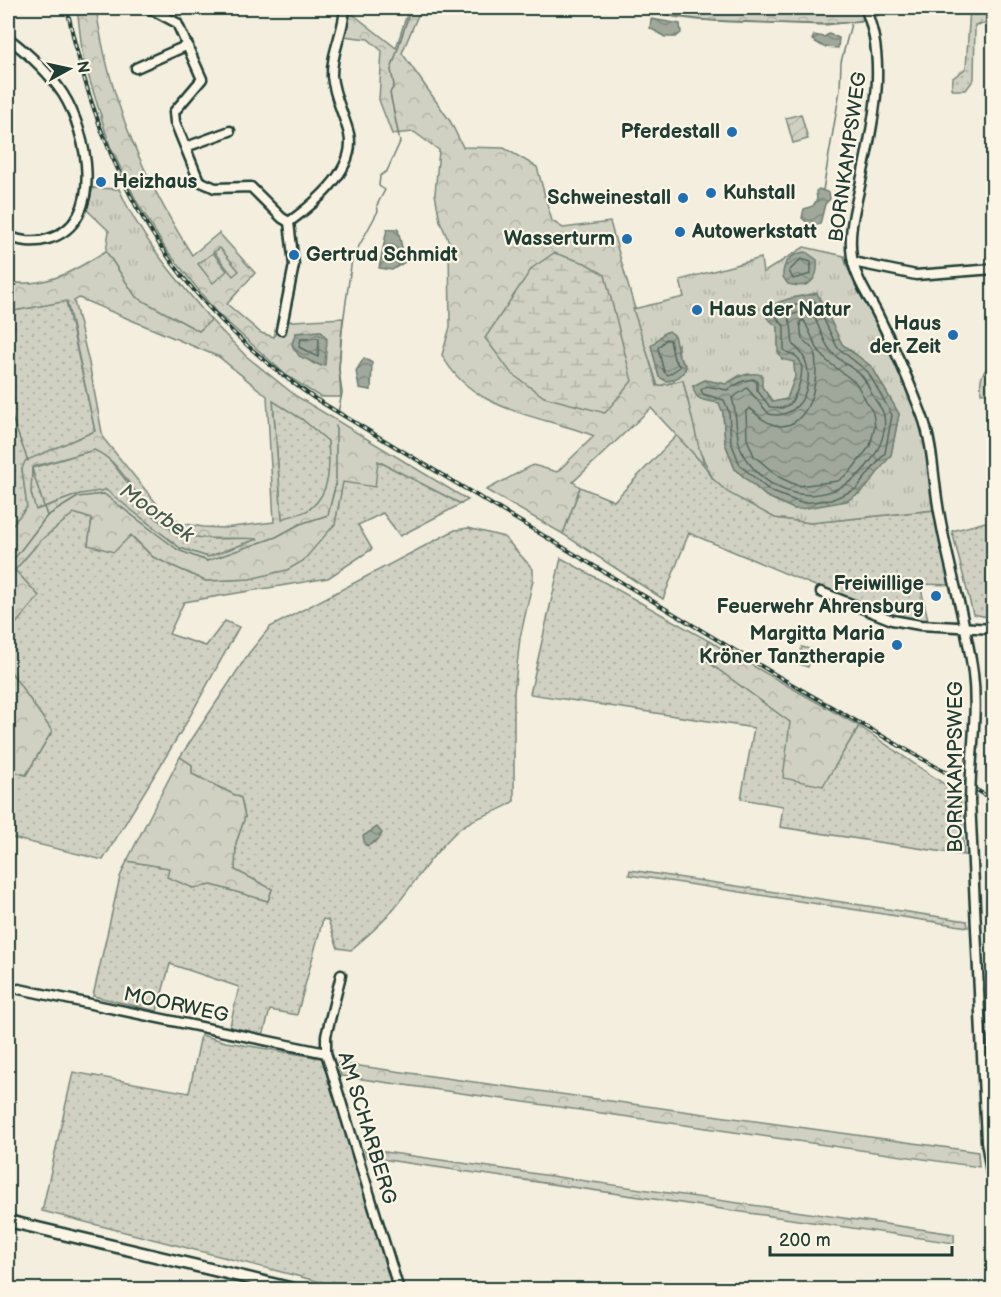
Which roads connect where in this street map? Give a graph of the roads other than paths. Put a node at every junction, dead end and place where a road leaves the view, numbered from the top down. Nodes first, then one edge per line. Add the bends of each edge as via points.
1 (149, 8) edge
2 (345, 8) edge
3 (865, 8) edge
4 (8, 38) edge
5 (188, 45) junction
6 (136, 68) dead end
7 (230, 131) dead end
8 (186, 147) junction
9 (289, 222) junction
10 (8, 235) edge
11 (853, 262) junction
12 (993, 269) edge
13 (281, 330) dead end
14 (821, 592) dead end
15 (965, 626) junction
16 (993, 629) edge
17 (341, 975) dead end
18 (19, 989) dead end
19 (326, 1053) junction
20 (993, 1191) edge
21 (8, 1221) edge
22 (298, 1290) edge
23 (399, 1290) edge

1 - 5 street via 174,20
2 - 9 street via 332,73 349,135 348,158 309,207
3 - 11 street, BORNKAMPSWEG via 875,32 877,63 872,124 851,231
4 - 10 street via 40,66 66,99 82,143 86,189 78,215 59,234 33,241
5 - 6 street
5 - 8 street via 202,79 174,112
7 - 8 street
8 - 9 street via 199,181 214,188 250,187
9 - 13 street via 294,265
11 - 12 street via 916,275
11 - 15 street, BORNKAMPSWEG via 926,426 940,520
14 - 15 street via 892,620
15 - 16 street
15 - 20 street, BORNKAMPSWEG, bridge via 973,674 970,800 986,1141
17 - 19 street, AM SCHARBERG via 326,1036
18 - 19 street, MOORWEG
19 - 23 street, AM SCHARBERG
21 - 22 main road

